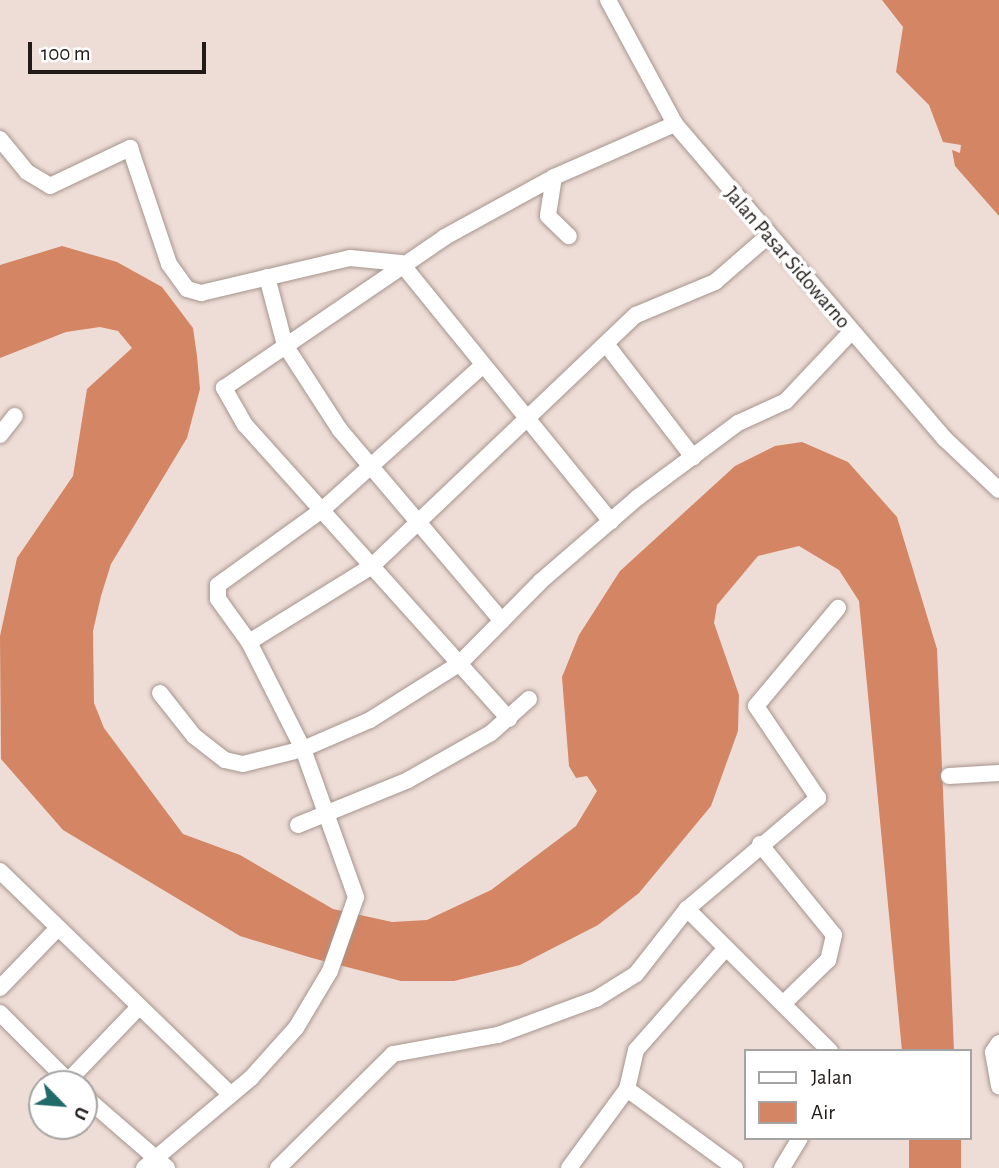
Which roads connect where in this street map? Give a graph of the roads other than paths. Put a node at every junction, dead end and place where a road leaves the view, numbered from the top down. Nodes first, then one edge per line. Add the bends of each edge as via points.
1 (608, 0) edge
2 (676, 124) junction
3 (0, 139) edge
4 (554, 177) junction
5 (569, 236) dead end
6 (767, 237) junction
7 (401, 263) junction
8 (267, 276) junction
9 (851, 332) junction
10 (607, 344) junction
11 (285, 345) junction
12 (481, 367) junction
13 (15, 416) dead end
14 (527, 423) junction
15 (0, 435) edge
16 (692, 457) junction
17 (369, 469) junction
18 (999, 491) edge
19 (322, 510) junction
20 (611, 521) junction
21 (418, 522) junction
22 (372, 566) junction
23 (838, 608) dead end
24 (502, 621) junction
25 (249, 642) junction
26 (459, 664) junction
27 (160, 693) dead end
28 (529, 699) dead end
29 (509, 719) junction
30 (303, 749) junction
31 (999, 773) edge
32 (949, 776) dead end
33 (328, 815) junction
34 (298, 825) dead end
35 (760, 844) junction
36 (0, 871) edge
37 (687, 909) junction
38 (56, 930) junction
39 (726, 948) junction
40 (0, 989) edge
41 (783, 1004) junction
42 (137, 1010) junction
43 (0, 1013) edge
44 (999, 1043) edge
45 (828, 1049) edge
46 (56, 1070) edge
47 (81, 1070) edge
48 (999, 1086) edge
49 (627, 1089) junction
50 (230, 1094) junction
51 (98, 1109) edge
52 (799, 1140) edge
53 (155, 1164) edge
54 (576, 1165) edge
55 (278, 1168) edge
56 (735, 1168) edge
57 (782, 1168) edge

1 - 2 street, Jalan Pasar Sidowarno
2 - 4 street
2 - 6 street, Jalan Pasar Sidowarno
3 - 8 street via 27,172 50,186 130,148 176,281 201,293
4 - 5 street via 548,216
4 - 7 street
6 - 9 street, Jalan Pasar Sidowarno
6 - 10 street via 742,264 698,292 636,315
7 - 8 street via 350,258
7 - 11 street
7 - 12 street
8 - 11 street
9 - 16 street via 786,401 738,423
9 - 18 street, Jalan Pasar Sidowarno
10 - 14 street
10 - 16 street
11 - 17 street
11 - 19 street via 237,376 224,397
12 - 14 street
12 - 17 street
13 - 15 street
14 - 20 street
14 - 21 street
16 - 20 street
17 - 19 street
17 - 21 street
19 - 22 street
19 - 25 street via 218,585 218,599
20 - 24 street
21 - 22 street
21 - 24 street
22 - 25 street
22 - 26 street
23 - 35 street via 759,694 756,713 819,791 815,803
24 - 26 street
25 - 30 street
26 - 29 street
26 - 30 street via 370,720
27 - 30 street via 194,736 225,760 243,764
28 - 29 street
29 - 33 street via 408,780
30 - 33 street
31 - 32 street
33 - 34 street
33 - 50 street via 356,897 330,971 296,1028
35 - 37 street
35 - 41 street via 834,935 828,960
36 - 38 street
37 - 39 street
37 - 55 street via 636,974 609,993 524,1028 393,1054
38 - 40 street
38 - 42 street
39 - 41 street
39 - 49 street via 636,1050
41 - 45 street
42 - 47 street
42 - 50 street
43 - 46 street
44 - 48 street via 993,1052
49 - 54 street
49 - 56 street
50 - 53 street
51 - 53 street
52 - 57 street

